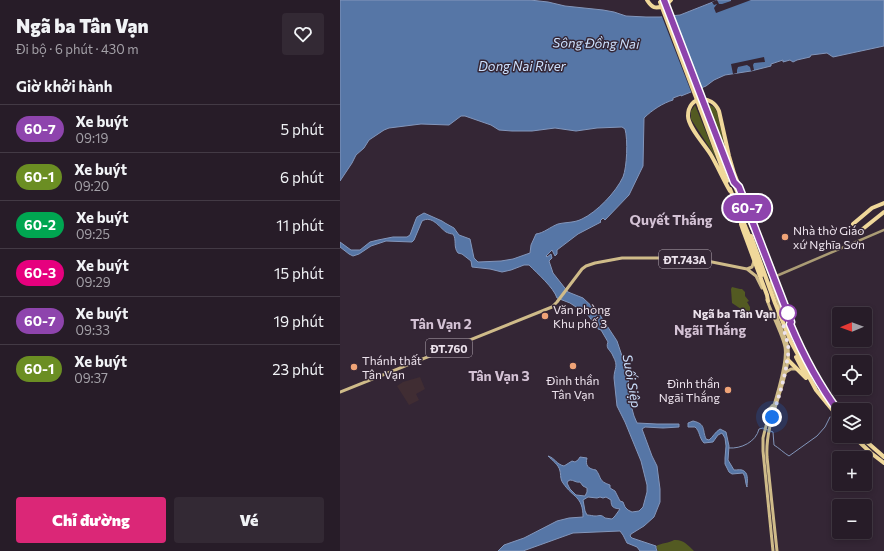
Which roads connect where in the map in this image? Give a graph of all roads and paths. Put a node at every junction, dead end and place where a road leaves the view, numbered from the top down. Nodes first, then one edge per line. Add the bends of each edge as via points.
1 (648, 0) edge
2 (671, 0) edge
3 (662, 1) edge
4 (734, 182) junction
5 (739, 187) junction
6 (730, 191) junction
7 (738, 194) junction
8 (884, 202) edge
9 (744, 207) junction
10 (884, 213) edge
11 (742, 217) junction
12 (853, 223) dead end
13 (884, 230) edge
14 (859, 231) dead end
15 (749, 236) junction
16 (754, 261) junction
17 (747, 269) junction
18 (773, 278) junction
19 (776, 296) junction
20 (768, 301) junction
21 (557, 302) joint
22 (786, 340) junction
23 (786, 359) junction
24 (798, 369) junction
25 (785, 374) junction
26 (808, 376) junction
27 (823, 389) junction
28 (816, 390) junction
29 (340, 392) edge
30 (827, 396) junction
31 (831, 401) joint
32 (772, 406) junction
33 (832, 410) edge
34 (769, 421) junction
35 (766, 432) junction
36 (863, 443) edge
37 (866, 443) edge
38 (884, 456) edge
39 (884, 462) edge
40 (773, 550) edge
41 (777, 551) edge

1 - 2 highway via 656,8 667,5
3 - 4 highway, bridge
3 - 6 highway, bridge
4 - 5 highway
4 - 7 highway
5 - 6 highway via 719,111 709,100 700,99 692,104 689,110 690,124 711,155
5 - 7 highway
5 - 18 highway
6 - 11 highway
7 - 9 highway
8 - 12 highway
9 - 15 highway via 744,219
9 - 18 highway
10 - 14 highway
11 - 15 highway
11 - 16 highway via 741,224
13 - 18 main road
15 - 26 highway, bridge via 782,323
16 - 17 main road via 752,267
16 - 20 highway
17 - 20 main road via 758,278
17 - 21 main road, ĐT.743A via 702,260 622,258 586,266
18 - 19 main road via 771,283
18 - 27 highway via 791,325
19 - 22 main road via 784,320
19 - 22 main road via 779,308 777,316
20 - 23 main road via 785,346
21 - 29 main road, ĐT.760 via 555,306
22 - 23 main road
23 - 24 highway
23 - 25 main road
23 - 32 main road
24 - 25 main road via 790,369
24 - 28 highway
25 - 34 main road
26 - 28 highway
26 - 30 highway
27 - 30 highway
27 - 31 highway
28 - 33 highway
30 - 31 highway
32 - 34 main road
32 - 34 main road via 764,416
34 - 35 main road
35 - 40 main road via 763,451
35 - 41 main road
36 - 39 highway
37 - 38 highway

